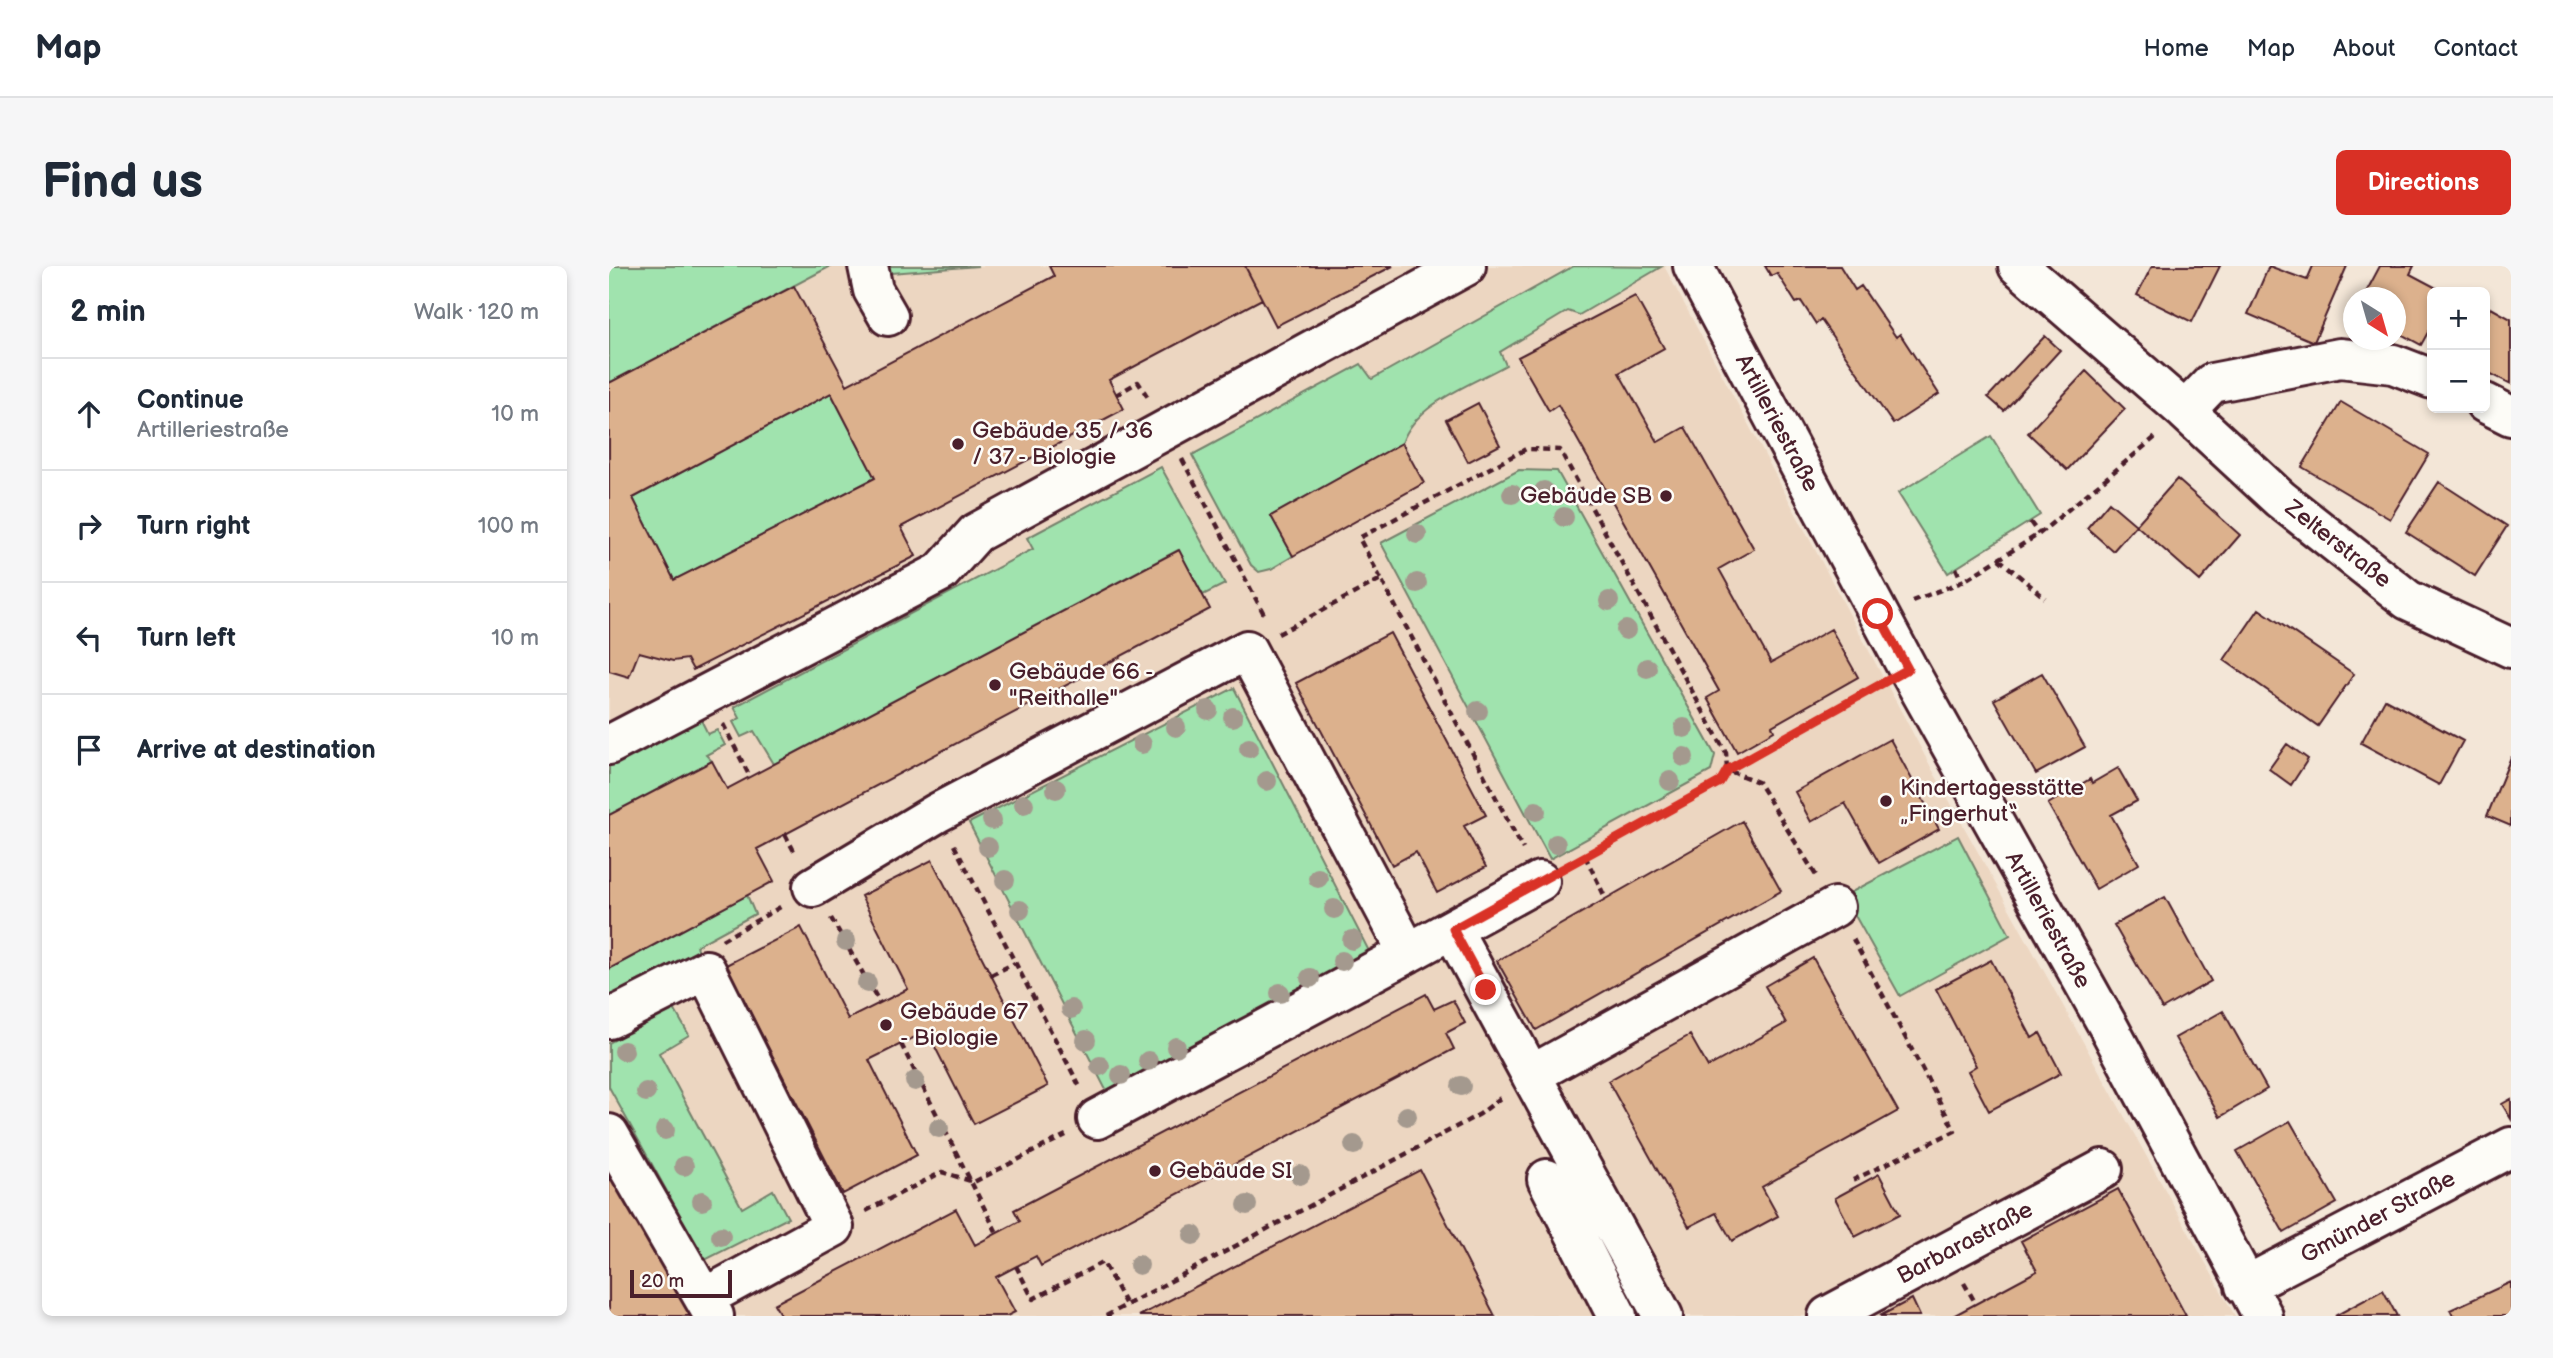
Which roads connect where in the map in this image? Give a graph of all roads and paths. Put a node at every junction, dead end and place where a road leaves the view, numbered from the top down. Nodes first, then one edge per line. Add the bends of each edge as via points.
1 (868, 266) edge
2 (1466, 266) edge
3 (1693, 266) edge
4 (2018, 266) edge
5 (888, 316) dead end
6 (2427, 377) edge
7 (2490, 405) edge
8 (2185, 411) junction
9 (2511, 415) edge
10 (1167, 431) junction
11 (2151, 441) dead end
12 (2030, 522) dead end
13 (2039, 534) junction
14 (1999, 559) junction
15 (1956, 568) dead end
16 (1381, 579) junction
17 (1962, 582) junction
18 (2045, 598) dead end
19 (1878, 614) junction
20 (1261, 643) junction
21 (2511, 648) edge
22 (1908, 669) junction
23 (725, 726) dead end
24 (609, 746) edge
25 (1727, 770) junction
26 (750, 777) dead end
27 (937, 813) junction
28 (1585, 856) junction
29 (1540, 881) junction
30 (813, 887) junction
31 (1606, 899) dead end
32 (1835, 907) junction
33 (1453, 929) junction
34 (714, 944) dead end
35 (1408, 953) junction
36 (1016, 962) junction
37 (991, 975) dead end
38 (880, 1003) dead end
39 (609, 1019) edge
40 (901, 1044) dead end
41 (1531, 1075) junction
42 (1097, 1118) junction
43 (609, 1134) edge
44 (2511, 1147) edge
45 (2103, 1169) dead end
46 (1547, 1179) dead end
47 (1853, 1180) dead end
48 (974, 1182) junction
49 (860, 1214) dead end
50 (997, 1233) dead end
51 (1016, 1266) dead end
52 (2254, 1301) edge
53 (1126, 1306) junction
54 (709, 1307) edge
55 (1106, 1316) edge
56 (1617, 1316) edge
57 (1663, 1316) edge
58 (1828, 1316) edge

1 - 5 street via 873,289
2 - 10 street
3 - 19 street, Artilleriestraße
4 - 8 street, Zelterstraße
6 - 8 street via 2393,364 2340,358 2212,383
7 - 9 street
8 - 21 street, Zelterstraße via 2280,499 2408,600
10 - 20 path
10 - 24 street via 976,533 941,572
11 - 13 path
12 - 13 path
13 - 14 path
14 - 17 path
14 - 18 path
15 - 17 path
16 - 20 path
16 - 25 path via 1359,538 1526,449 1560,450 1726,753
16 - 29 path
17 - 19 path
19 - 22 street, Artilleriestraße
20 - 27 street
20 - 35 street
22 - 25 path
22 - 52 street, Artilleriestraße via 2108,1026
23 - 26 path
25 - 28 path via 1720,782
25 - 32 path via 1758,782
27 - 30 street
27 - 36 path
28 - 29 path
28 - 31 path
29 - 33 street
30 - 34 path
30 - 38 path
32 - 41 street
32 - 47 path via 1955,1131
33 - 35 street
33 - 41 street
35 - 42 street
36 - 37 path
36 - 42 path
39 - 54 street via 706,970 834,1227
40 - 48 path
41 - 53 path via 1480,1114
41 - 57 street
42 - 48 path
43 - 54 street
44 - 52 street, Gmünder Straße
45 - 58 street, Barbarastraße
46 - 56 street
48 - 49 path via 941,1172
48 - 50 path
51 - 53 path via 1033,1298 1103,1262
53 - 55 path

